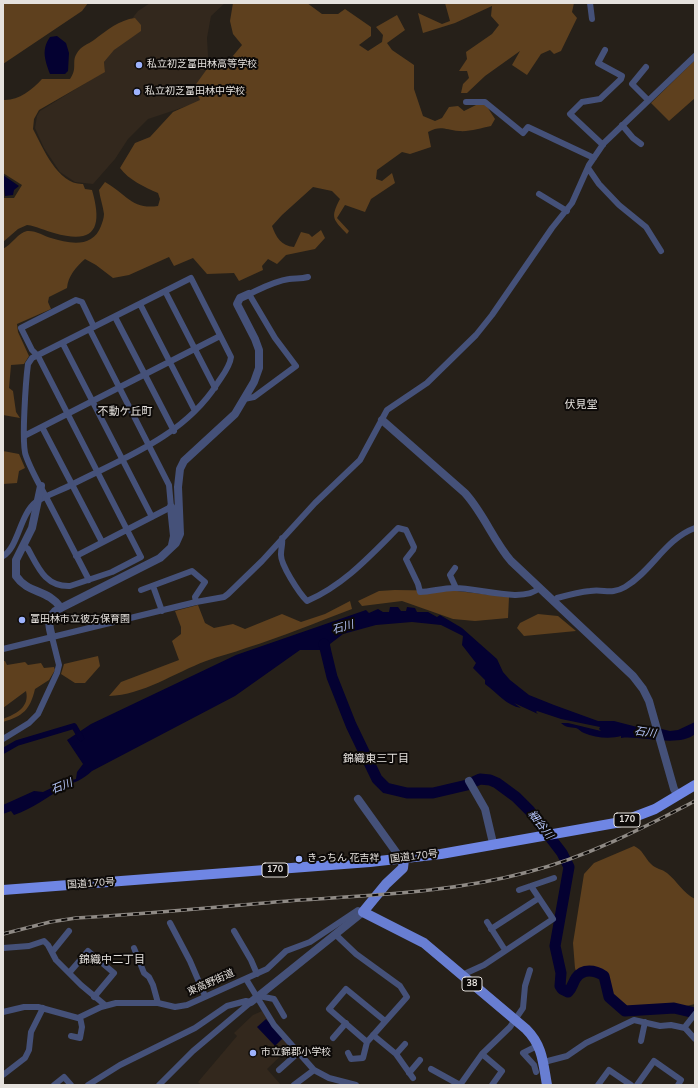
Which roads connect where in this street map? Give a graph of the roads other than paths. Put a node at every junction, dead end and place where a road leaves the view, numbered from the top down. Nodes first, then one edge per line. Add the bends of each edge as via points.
1 (590, 3) edge
2 (592, 19) dead end
3 (605, 50) dead end
4 (695, 56) edge
5 (646, 67) dead end
6 (648, 100) junction
7 (466, 102) dead end
8 (622, 125) junction
9 (641, 144) dead end
10 (603, 145) junction
11 (594, 158) junction
12 (588, 168) junction
13 (539, 194) dead end
14 (567, 211) junction
15 (661, 251) dead end
16 (308, 277) dead end
17 (165, 291) junction
18 (249, 294) junction
19 (140, 304) junction
20 (116, 317) junction
21 (92, 329) junction
22 (220, 336) junction
23 (63, 344) junction
24 (195, 349) junction
25 (38, 356) junction
26 (170, 362) junction
27 (145, 374) junction
28 (118, 388) junction
29 (215, 388) junction
30 (244, 399) junction
31 (92, 401) junction
32 (195, 411) junction
33 (67, 414) junction
34 (382, 420) junction
35 (42, 427) junction
36 (174, 431) junction
37 (24, 436) junction
38 (148, 445) junction
39 (122, 459) junction
40 (97, 472) junction
41 (72, 484) junction
42 (41, 486) junction
43 (46, 497) junction
44 (38, 501) junction
45 (171, 507) junction
46 (152, 517) junction
47 (695, 528) edge
48 (126, 529) junction
49 (282, 538) junction
50 (102, 542) junction
51 (24, 546) junction
52 (170, 550) junction
53 (3, 556) edge
54 (76, 556) junction
55 (455, 568) dead end
56 (89, 580) junction
57 (153, 586) junction
58 (456, 588) junction
59 (539, 588) junction
60 (141, 590) dead end
61 (196, 602) junction
62 (554, 602) junction
63 (60, 608) junction
64 (162, 611) junction
65 (52, 637) junction
66 (3, 649) edge
67 (3, 739) edge
68 (471, 784) dead end
69 (695, 785) edge
70 (678, 795) junction
71 (358, 799) dead end
72 (493, 843) junction
73 (401, 859) junction
74 (554, 878) dead end
75 (531, 886) junction
76 (3, 890) edge
77 (519, 890) dead end
78 (539, 898) junction
79 (363, 912) junction
80 (487, 922) dead end
81 (170, 923) dead end
82 (491, 929) junction
83 (69, 931) dead end
84 (234, 931) dead end
85 (335, 934) junction
86 (3, 948) edge
87 (134, 948) dead end
88 (504, 950) junction
89 (52, 952) junction
90 (530, 970) dead end
91 (69, 973) junction
92 (256, 974) junction
93 (462, 975) junction
94 (246, 979) junction
95 (205, 996) junction
96 (94, 997) junction
97 (256, 998) junction
98 (158, 1003) junction
99 (105, 1005) junction
100 (43, 1008) junction
101 (3, 1012) edge
102 (694, 1015) edge
103 (284, 1016) dead end
104 (80, 1017) junction
105 (514, 1020) junction
106 (385, 1022) junction
107 (645, 1022) junction
108 (346, 1024) junction
109 (684, 1028) junction
110 (373, 1035) junction
111 (72, 1036) dead end
112 (333, 1038) dead end
113 (695, 1039) edge
114 (641, 1041) dead end
115 (367, 1042) junction
116 (405, 1044) dead end
117 (539, 1045) junction
118 (298, 1053) junction
119 (348, 1053) dead end
120 (396, 1054) junction
121 (482, 1054) junction
122 (420, 1060) dead end
123 (544, 1062) junction
124 (285, 1065) junction
125 (431, 1069) dead end
126 (279, 1070) dead end
127 (289, 1070) dead end
128 (314, 1070) junction
129 (536, 1072) dead end
130 (3, 1075) edge
131 (54, 1085) edge
132 (71, 1085) edge
133 (88, 1085) edge
134 (159, 1085) edge
135 (294, 1085) edge
136 (356, 1085) edge
137 (460, 1085) edge
138 (492, 1085) edge
139 (547, 1085) edge
140 (598, 1085) edge
141 (631, 1085) edge
142 (637, 1085) edge
143 (678, 1085) edge

1 - 2 street
3 - 10 street via 598,63 622,76 621,79 600,99 582,102 570,114
4 - 6 street
5 - 6 street via 632,84
6 - 8 street
7 - 11 street via 485,102 523,133 528,127
8 - 9 street
8 - 10 street
10 - 11 street
11 - 12 street
12 - 14 street
12 - 15 street via 619,205 646,227
13 - 14 street
14 - 34 street via 552,228 476,335 427,383 390,408
16 - 18 street via 270,284
17 - 19 street
17 - 22 street via 191,278
17 - 24 street
18 - 30 street via 240,298 237,304 255,339 260,360 257,376
18 - 30 street via 275,338 296,366 254,397
19 - 20 street
19 - 26 street
20 - 21 street
20 - 27 street
21 - 23 street
21 - 25 street via 82,302 76,300 21,328 32,350
21 - 28 street
22 - 24 street
22 - 29 street via 230,353 230,362
23 - 25 street
23 - 31 street
24 - 26 street
24 - 29 street
25 - 33 street
25 - 37 street via 32,358 28,364
26 - 27 street
26 - 32 street
27 - 28 street
27 - 36 street
28 - 31 street
28 - 38 street
29 - 32 street
30 - 52 street via 230,420 189,456 180,469 180,534
31 - 33 street
31 - 39 street
32 - 36 street
33 - 35 street
33 - 40 street
34 - 49 street via 360,460 314,503
34 - 59 street via 465,494 484,518 500,549
35 - 37 street
35 - 41 street
36 - 38 street
37 - 42 street via 25,456
38 - 39 street
38 - 45 street via 169,485
39 - 40 street
39 - 46 street
40 - 41 street
40 - 48 street
41 - 43 street
41 - 50 street
42 - 43 street
42 - 44 street
43 - 44 street
43 - 54 street
44 - 51 street via 32,528
44 - 53 street via 30,508 12,548
45 - 46 street
45 - 52 street via 174,536
46 - 48 street
47 - 62 street via 680,535 625,587 609,593 589,591 557,598
48 - 50 street
48 - 56 street via 141,558
49 - 58 street via 280,555 291,581 306,600 331,590 398,528 406,530 414,547 406,559 420,592
49 - 61 street via 224,597
50 - 54 street
51 - 56 street via 43,576 63,586
51 - 63 street via 16,560 16,576 24,586 51,597
52 - 63 street via 160,558
54 - 56 street
55 - 58 street via 450,575
57 - 60 street
57 - 61 street via 192,571 205,582 195,598
57 - 64 street
58 - 59 street via 514,595 532,593
59 - 62 street
61 - 64 street
62 - 70 street via 621,664 643,689 652,709
63 - 65 street via 50,616
64 - 65 street
65 - 66 street
65 - 67 street via 59,665 36,718
68 - 72 street via 485,809
69 - 70 highway, 国道170号 / 170
70 - 72 highway, 国道170号 / 170 via 655,809 621,822
71 - 73 street
72 - 73 highway, 国道170号 / 170
73 - 76 highway, 国道170号 / 170
73 - 79 main road via 403,868
74 - 75 street
75 - 77 street
75 - 78 street
78 - 82 street
78 - 88 street via 553,919
79 - 85 street
79 - 92 street, 東高野街道 via 358,910 310,942 286,951 267,969
79 - 93 main road, 38 via 419,940
80 - 82 street
81 - 95 street
82 - 88 street
83 - 89 street
84 - 92 street
85 - 97 street
85 - 106 street via 356,954 400,986 407,997
86 - 89 street via 22,947 44,941
87 - 98 street via 144,973 153,985
88 - 93 street
89 - 91 street
90 - 105 street via 525,986 523,1008
91 - 96 street
91 - 96 street via 88,951 114,973
92 - 94 street, 東高野街道
93 - 105 main road, 38
94 - 95 street, 東高野街道
94 - 97 street
95 - 98 street, 東高野街道 via 182,1006
96 - 99 street
97 - 103 street via 274,999
97 - 118 street via 274,1025
97 - 133 street via 227,1006 195,1028 120,1065
97 - 134 street via 193,1051
98 - 99 street, 東高野街道 via 127,1002
99 - 104 street, 東高野街道
100 - 101 street via 24,1007
100 - 104 street
100 - 130 street via 31,1032 29,1050 25,1058
102 - 109 street
104 - 111 street via 80,1038
105 - 117 main road, 38 via 531,1034
105 - 121 street
106 - 108 street via 346,989 329,1009
106 - 110 street
107 - 109 street
107 - 114 street
107 - 123 street via 628,1021 567,1056
108 - 112 street
108 - 115 street
109 - 113 street
110 - 115 street
110 - 120 street
115 - 119 street via 363,1058 351,1060
116 - 120 street
117 - 123 main road, 38
117 - 129 street via 523,1053 534,1064
118 - 124 street
118 - 128 street
120 - 122 street via 411,1075
121 - 137 street
121 - 138 street via 502,1071
123 - 139 main road, 38
124 - 126 street
124 - 127 street
125 - 137 street
128 - 135 street
128 - 136 street via 330,1078
131 - 132 street via 64,1077
140 - 141 street via 609,1070
142 - 143 street via 654,1061 681,1080

